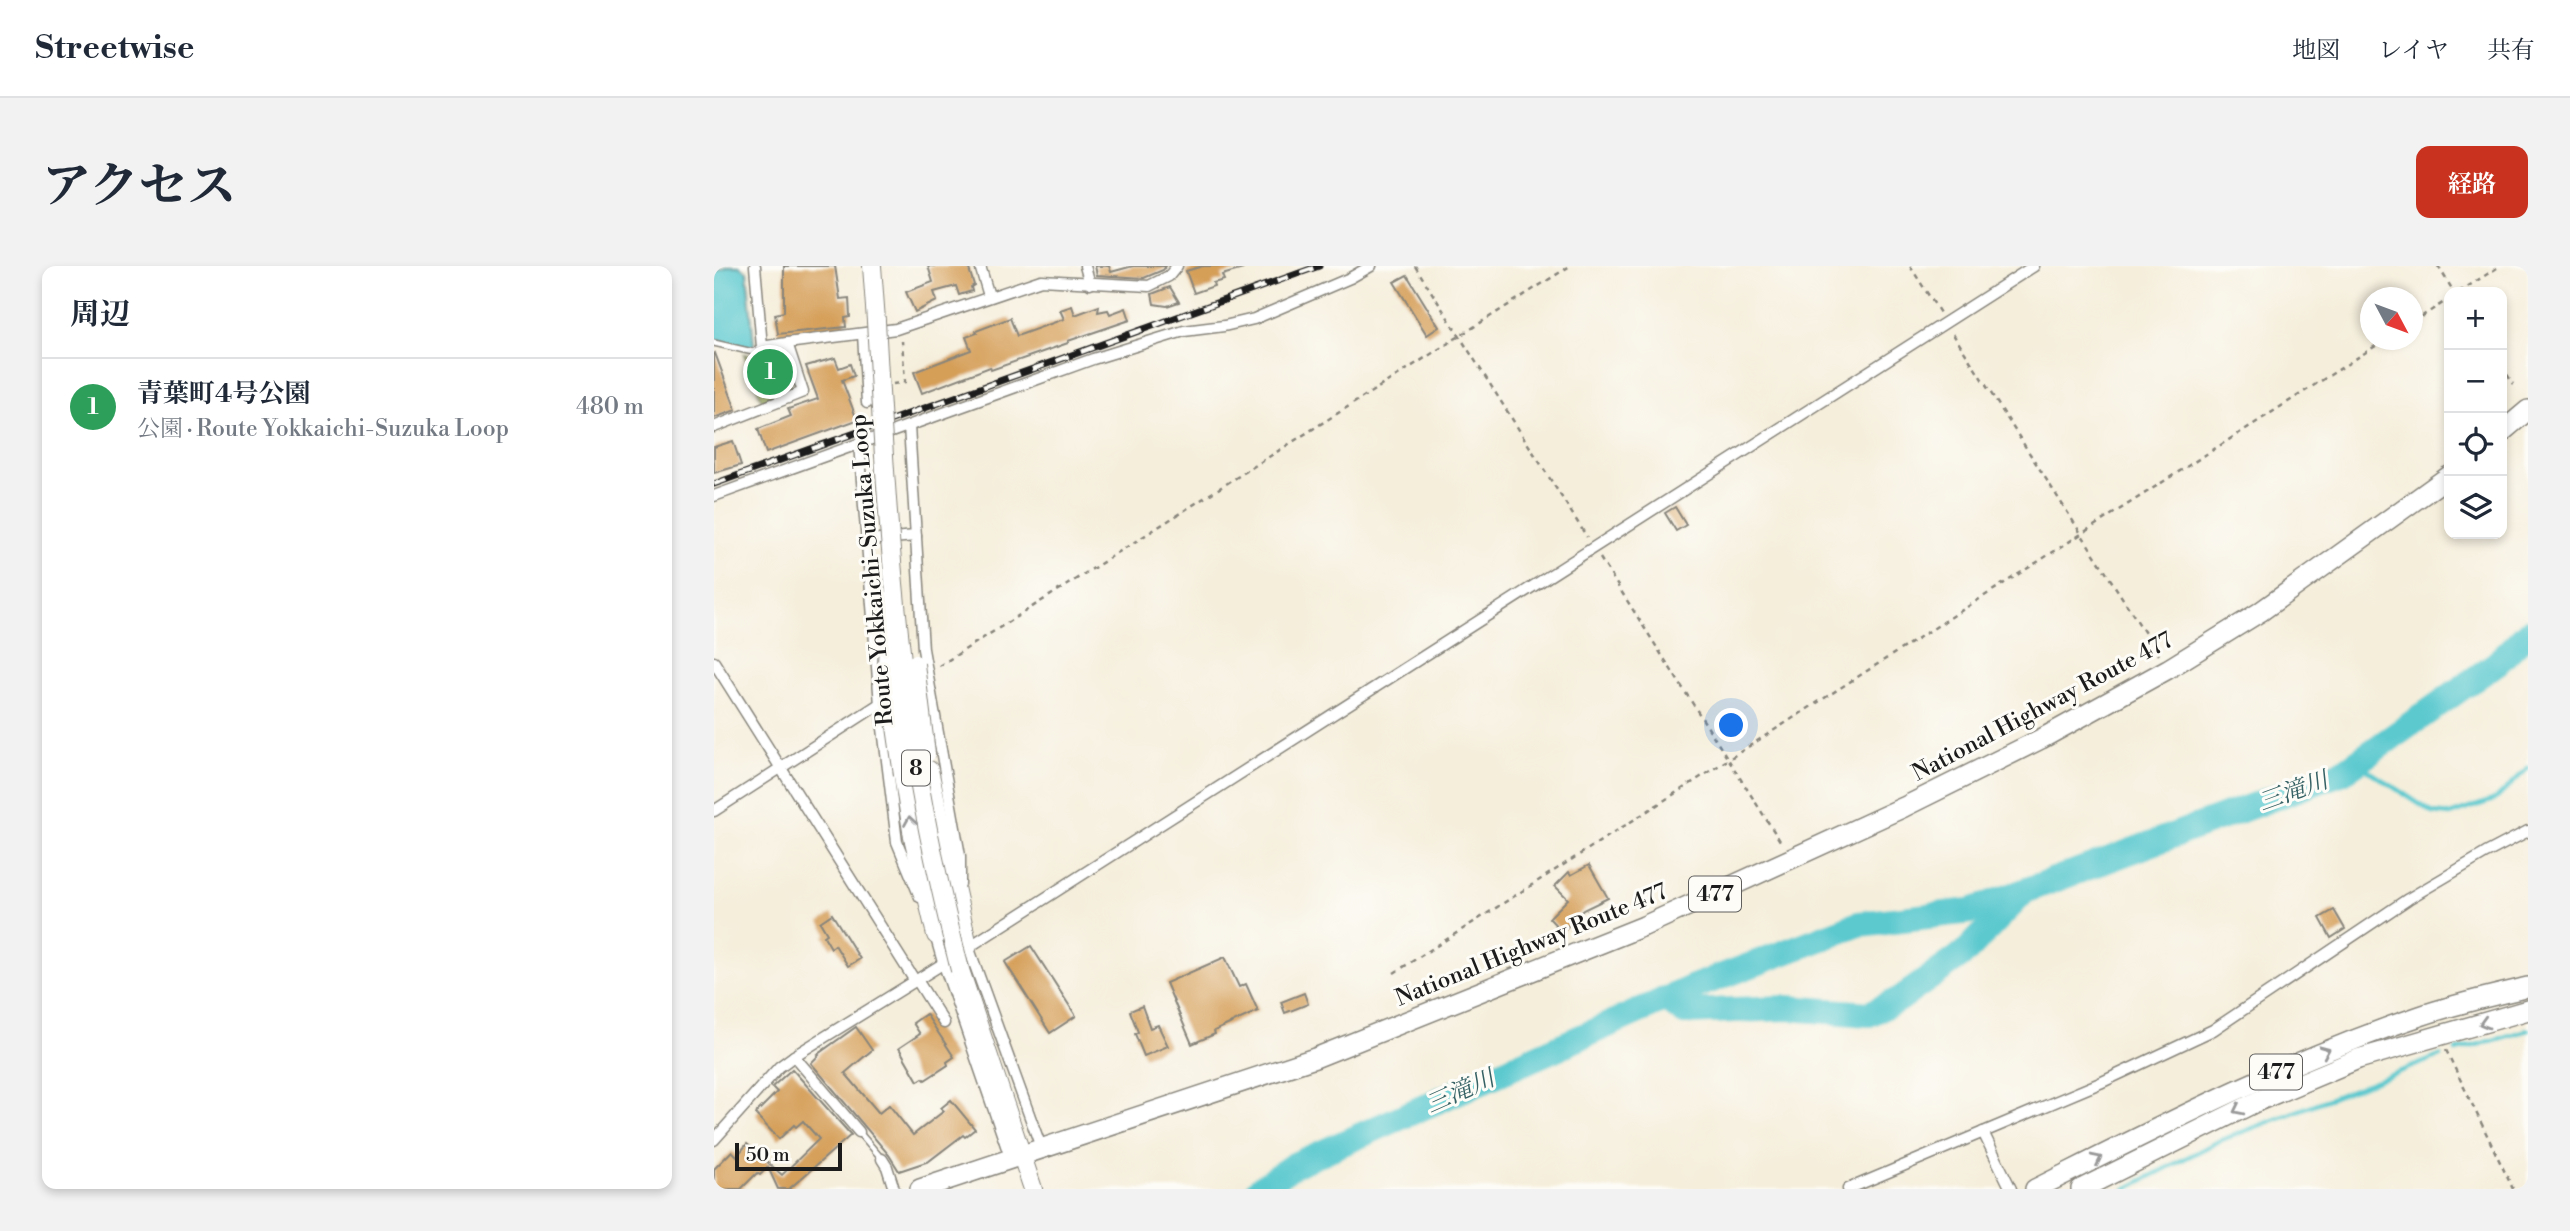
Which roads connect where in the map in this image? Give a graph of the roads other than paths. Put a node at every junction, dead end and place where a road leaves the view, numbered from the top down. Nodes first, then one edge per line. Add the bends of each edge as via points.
1 (754, 266) edge
2 (872, 266) edge
3 (980, 266) edge
4 (1085, 266) edge
5 (1177, 266) edge
6 (1371, 266) edge
7 (2035, 266) edge
8 (1090, 284) junction
9 (989, 296) junction
10 (869, 327) junction
11 (714, 343) edge
12 (787, 343) junction
13 (762, 347) junction
14 (867, 403) dead end
15 (2528, 410) edge
16 (909, 425) junction
17 (714, 427) edge
18 (2507, 428) edge
19 (859, 444) junction
20 (2444, 480) edge
21 (714, 496) edge
22 (916, 536) junction
23 (867, 540) junction
24 (891, 562) junction
25 (714, 662) edge
26 (927, 673) junction
27 (880, 704) junction
28 (781, 769) junction
29 (714, 811) edge
30 (2528, 831) edge
31 (958, 899) junction
32 (936, 935) junction
33 (968, 947) junction
34 (943, 962) junction
35 (916, 981) junction
36 (2528, 987) edge
37 (2528, 1010) edge
38 (944, 1023) dead end
39 (794, 1056) junction
40 (859, 1132) joint
41 (1983, 1132) junction
42 (714, 1139) edge
43 (1042, 1150) junction
44 (1017, 1159) junction
45 (882, 1160) joint
46 (894, 1189) edge
47 (920, 1189) edge
48 (1033, 1189) edge
49 (1849, 1189) edge
50 (2011, 1189) edge
51 (2035, 1189) edge
52 (2081, 1189) edge

1 - 13 street
2 - 10 main road, Route Yokkaichi-Suzuka Loop / 8
3 - 9 street
4 - 8 street
5 - 8 street via 1149,286
6 - 16 street via 1254,319 1169,335
7 - 33 street
8 - 9 street via 1041,280
9 - 10 street via 901,327
10 - 12 street
10 - 14 street
10 - 24 main road, Route Yokkaichi-Suzuka Loop / 8, bridge
11 - 13 lane via 752,352
12 - 13 street
12 - 17 street via 803,392
15 - 18 highway
16 - 19 street
16 - 22 street
19 - 21 street
19 - 23 street
20 - 43 highway, National Highway Route 477 / 477 via 2260,612 2168,669 1904,807 1644,926 1315,1058
22 - 23 street
22 - 26 street
23 - 27 street
24 - 31 main road, 8, bridge via 911,632 929,770
32 -> 24 main road, 8, bridge via 913,837 887,665
24 - 44 main road, Route Yokkaichi-Suzuka Loop / 8, bridge via 916,765 936,869 960,970
25 - 28 street
26 - 27 street
26 - 31 street via 960,856
27 - 28 street
27 - 32 street via 897,842
28 - 29 street
28 - 35 street
30 - 41 street via 2408,899 2213,1030
31 - 33 main road, 8
32 - 34 street
33 - 34 street
33 - 43 street
34 - 35 street
34 - 44 street
35 - 38 street
35 - 39 street
51 -> 36 highway, 477 via 2231,1092 2332,1048 2421,1015
37 -> 52 highway, 477 via 2358,1059 2258,1101
39 - 40 street
39 - 42 street
40 - 45 lane
41 - 49 street
41 - 50 street
43 - 44 highway, National Highway Route 477 / 477
44 - 47 highway, National Highway Route 477 / 477
44 - 48 main road, Route Yokkaichi-Suzuka Loop / 8
45 - 46 street

